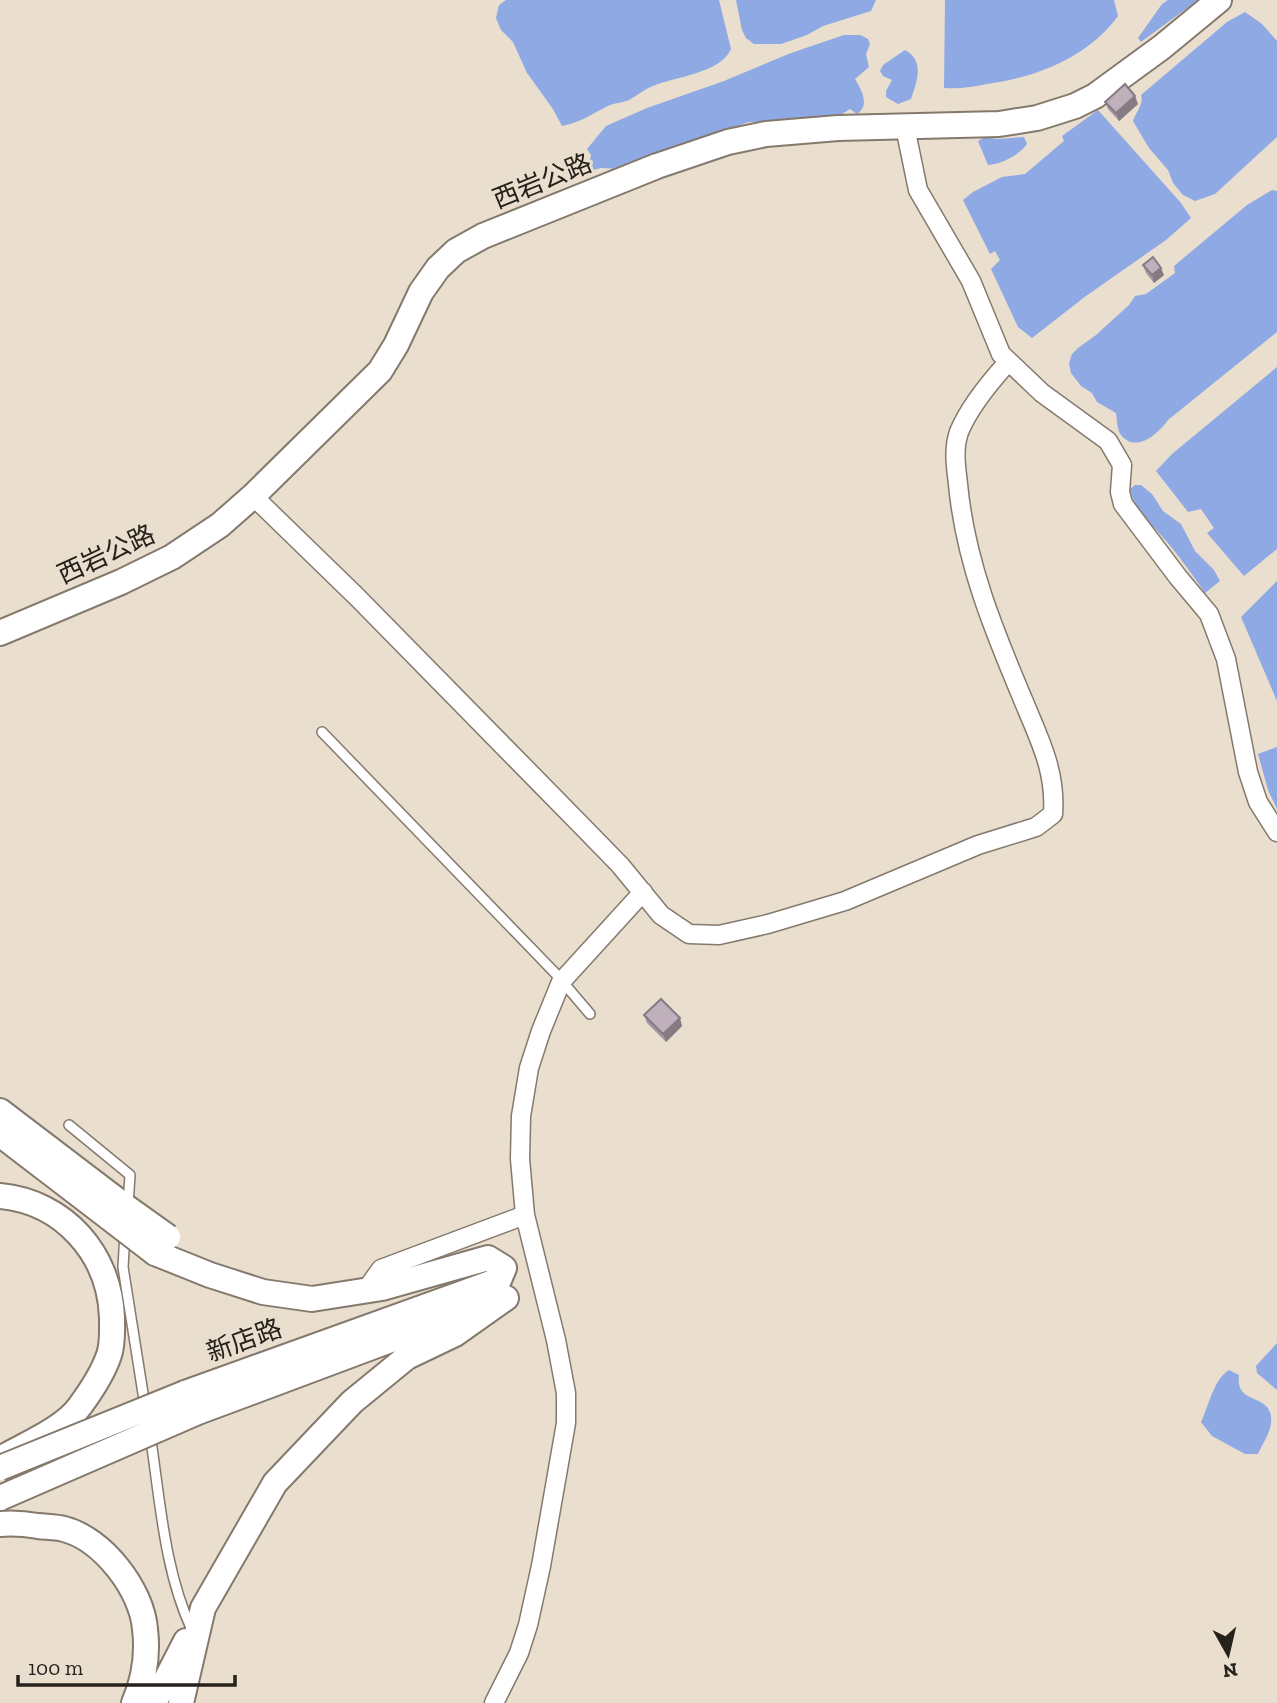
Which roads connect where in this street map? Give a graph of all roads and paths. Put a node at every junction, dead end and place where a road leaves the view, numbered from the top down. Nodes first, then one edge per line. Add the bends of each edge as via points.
1 (1219, 0) edge
2 (905, 127) junction
3 (1008, 362) junction
4 (253, 496) junction
5 (0, 634) edge
6 (322, 732) dead end
7 (1277, 832) edge
8 (643, 892) junction
9 (561, 982) junction
10 (590, 1014) dead end
11 (0, 1111) edge
12 (69, 1125) dead end
13 (0, 1134) edge
14 (0, 1196) edge
15 (121, 1215) junction
16 (525, 1215) junction
17 (504, 1268) junction
18 (366, 1290) junction
19 (506, 1298) junction
20 (192, 1403) junction
21 (146, 1414) dead end
22 (149, 1427) dead end
23 (0, 1458) edge
24 (0, 1468) edge
25 (0, 1498) edge
26 (0, 1524) edge
27 (198, 1619) junction
28 (134, 1703) edge
29 (154, 1703) edge
30 (181, 1703) edge
31 (494, 1703) edge

1 - 2 main road, 西岩公路 via 1096,96 1075,106 999,124
2 - 3 street via 918,190 971,281 1000,354
2 - 4 main road, 西岩公路 via 778,133 728,142 657,166 456,251 421,292 380,371
3 - 7 street via 1108,441 1122,466 1123,504 1209,614 1226,659 1248,772 1258,802
3 - 8 street via 960,431 955,449 961,522 993,628 1047,759 1055,790 1053,814 1036,827 978,845 845,901 719,935 682,931 661,915
4 - 5 main road, 西岩公路 via 172,557
4 - 8 street via 579,822
6 - 9 lane
8 - 9 street
9 - 10 lane
9 - 16 street via 529,1068 521,1116
11 - 15 main road
12 - 21 lane via 130,1175 122,1267
13 - 15 main road
14 - 23 main road via 45,1207 79,1234 97,1256 111,1304 110,1353 78,1409 50,1431
15 - 18 main road, bridge via 210,1275 263,1292 312,1299
16 - 18 street via 380,1269
16 - 31 street via 556,1340 566,1393 566,1423 528,1625
17 - 18 main road via 488,1258
17 - 19 street via 513,1286
17 - 20 main road, 新店路 via 499,1280
19 - 20 main road, 新店路
19 - 27 main road via 454,1334 407,1357 352,1402 275,1483
20 - 24 main road, 新店路, bridge
20 - 25 main road, 新店路, bridge
22 - 27 lane via 180,1605
26 - 28 main road via 66,1529 92,1542 116,1564 143,1615 145,1628 145,1666
27 - 29 main road
27 - 30 main road

